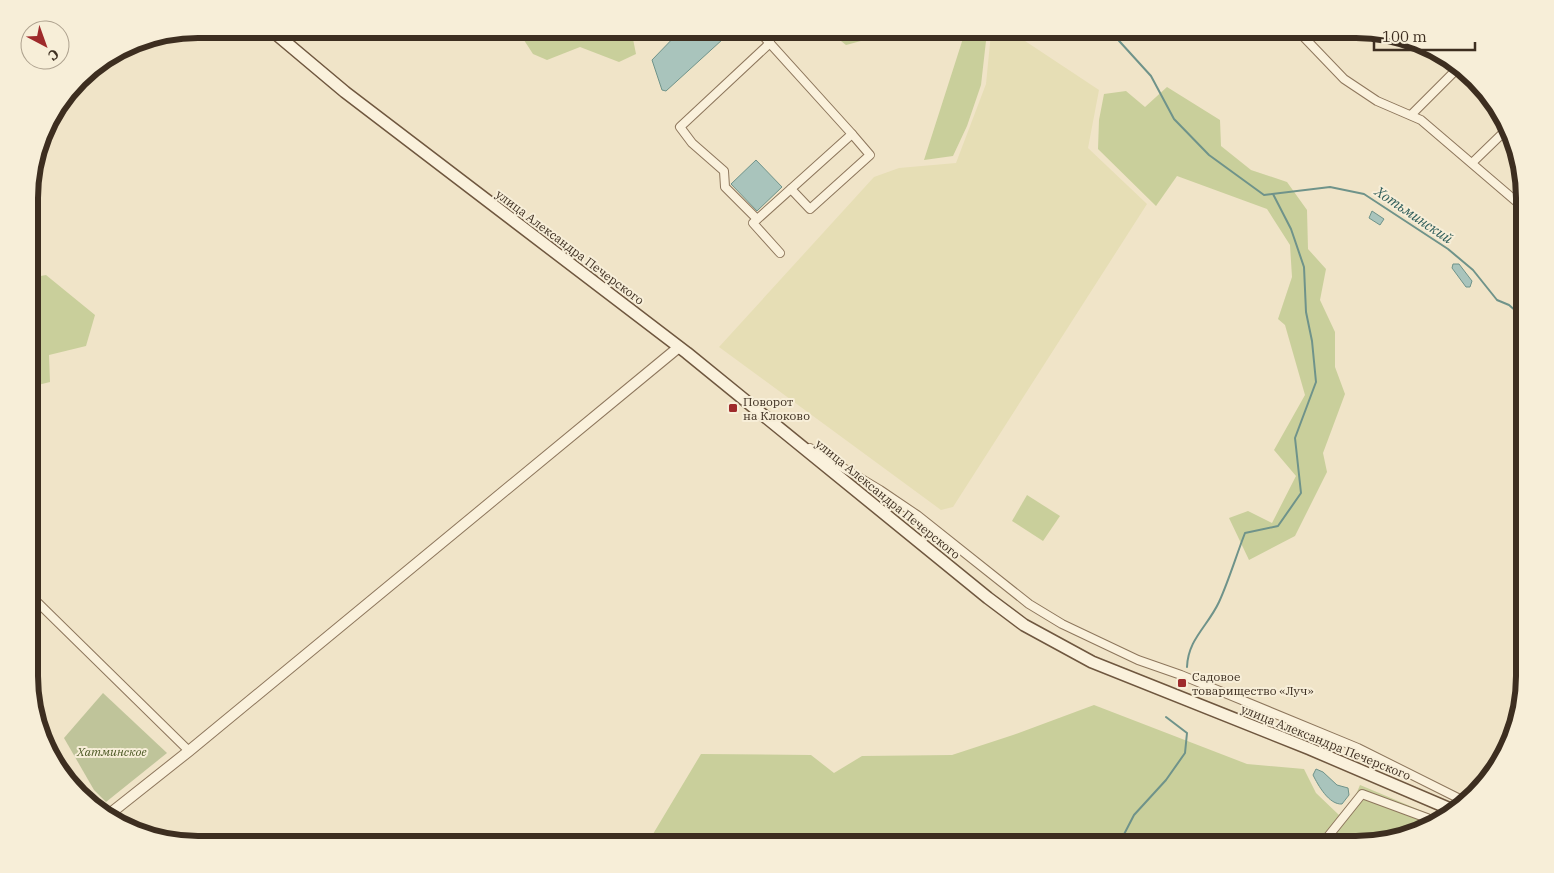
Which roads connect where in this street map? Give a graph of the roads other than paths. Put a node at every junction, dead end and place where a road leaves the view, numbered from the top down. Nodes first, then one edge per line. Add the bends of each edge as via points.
1 (281, 38) edge
2 (765, 38) edge
3 (1304, 38) edge
4 (770, 43) junction
5 (1455, 71) edge
6 (1411, 115) junction
7 (1503, 133) edge
8 (852, 134) junction
9 (1472, 163) junction
10 (791, 188) junction
11 (1516, 201) edge
12 (757, 219) junction
13 (780, 253) dead end
14 (679, 347) junction
15 (787, 434) junction
16 (37, 602) edge
17 (189, 751) junction
18 (1459, 799) edge
19 (1448, 808) edge
20 (113, 812) edge
21 (1428, 819) edge
22 (1329, 835) edge

1 - 14 main road, улица Александра Печерского via 346,92
2 - 4 street
3 - 6 street via 1344,80 1377,101
4 - 8 street
4 - 12 street via 680,127 692,143 724,171 725,187
5 - 6 street
6 - 9 street
7 - 9 street
8 - 10 street
8 - 10 street via 870,155 810,209
9 - 11 street
10 - 12 street
12 - 13 street via 753,223
14 - 15 main road, улица Александра Печерского
14 - 17 street
15 - 18 street via 917,515 1029,604 1062,624 1138,660 1358,748
15 - 19 main road, улица Александра Печерского via 988,598 1057,644 1131,679 1310,749
16 - 17 street
17 - 20 street
21 - 22 street via 1362,794

